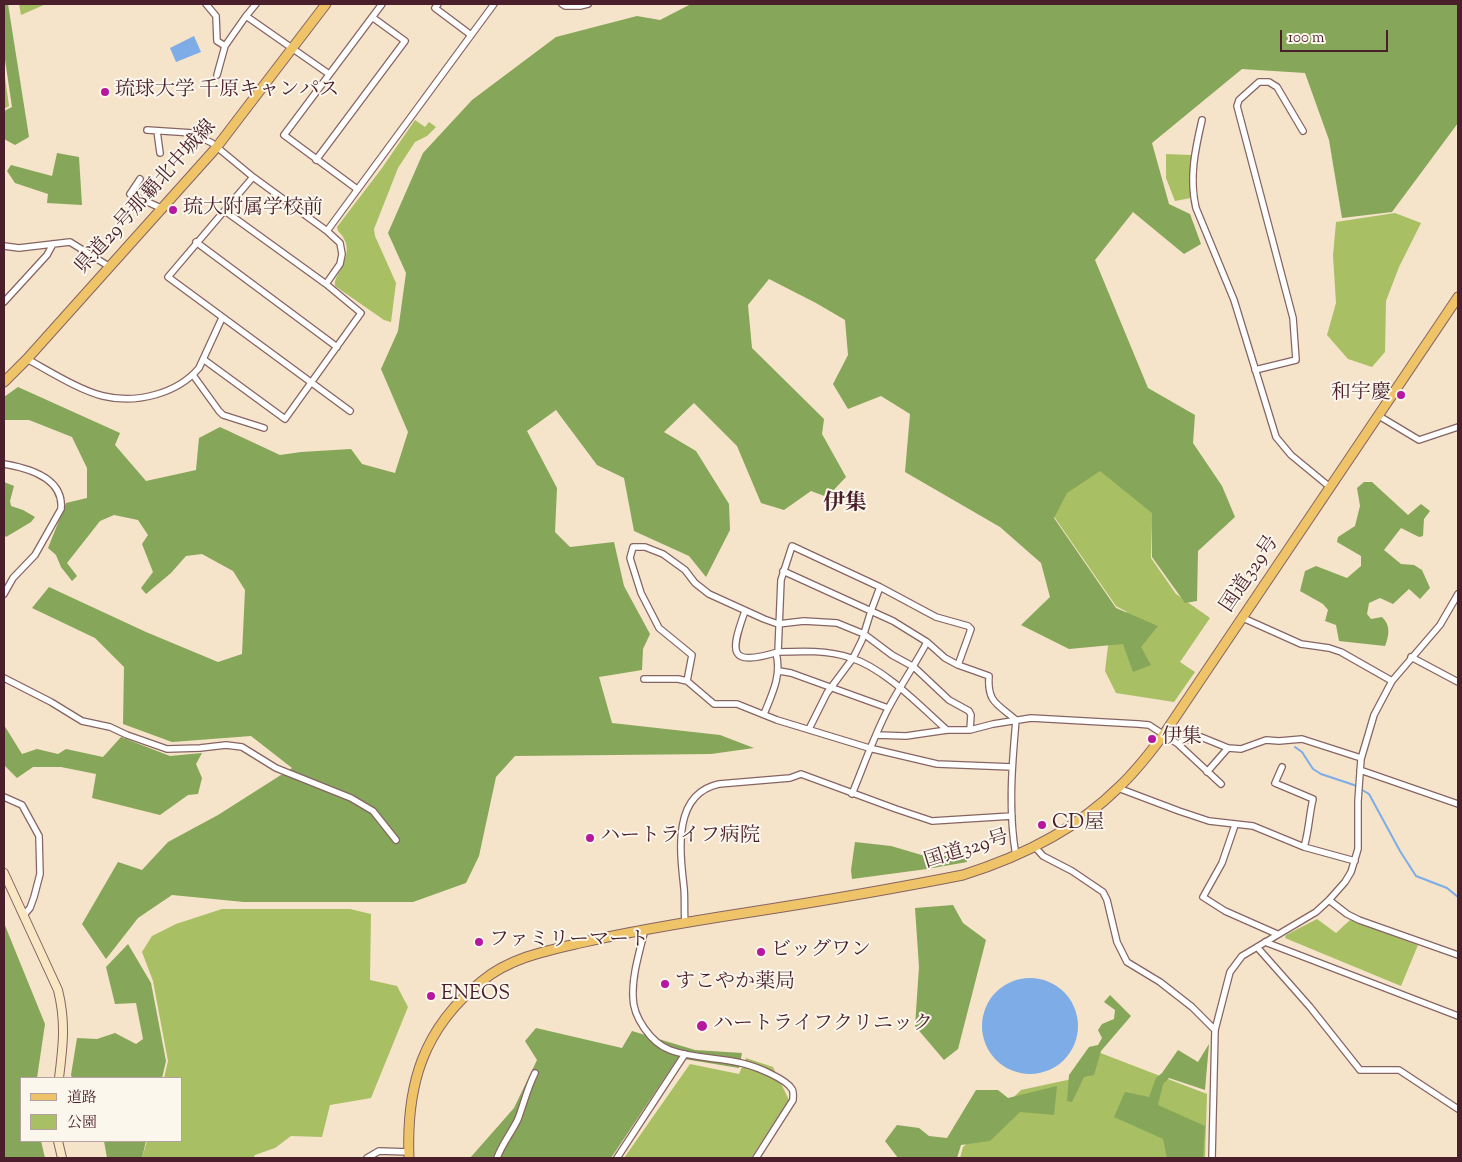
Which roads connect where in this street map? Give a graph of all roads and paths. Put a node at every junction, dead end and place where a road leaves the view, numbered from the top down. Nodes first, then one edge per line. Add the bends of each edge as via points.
1 (206, 4) edge
2 (256, 4) edge
3 (326, 4) edge
4 (382, 4) edge
5 (494, 4) edge
6 (562, 4) edge
7 (588, 4) edge
8 (434, 5) edge
9 (246, 16) junction
10 (372, 17) junction
11 (472, 34) junction
12 (225, 46) junction
13 (293, 48) junction
14 (217, 74) dead end
15 (329, 74) junction
16 (1202, 120) dead end
17 (147, 130) dead end
18 (156, 130) junction
19 (1303, 131) dead end
20 (216, 148) junction
21 (160, 153) dead end
22 (316, 160) junction
23 (253, 177) junction
24 (140, 179) dead end
25 (356, 190) junction
26 (163, 209) junction
27 (225, 211) junction
28 (327, 231) junction
29 (196, 242) junction
30 (53, 244) junction
31 (4, 246) edge
32 (110, 267) junction
33 (326, 284) junction
34 (1458, 297) edge
35 (4, 302) edge
36 (222, 318) junction
37 (337, 347) junction
38 (203, 358) junction
39 (27, 359) junction
40 (1255, 370) junction
41 (193, 375) junction
42 (4, 382) edge
43 (312, 383) junction
44 (350, 411) dead end
45 (1378, 416) junction
46 (1458, 427) edge
47 (264, 428) dead end
48 (4, 464) edge
49 (1331, 488) junction
50 (783, 571) junction
51 (880, 587) junction
52 (4, 594) edge
53 (1458, 594) edge
54 (744, 611) junction
55 (871, 611) junction
56 (1243, 618) junction
57 (778, 624) junction
58 (864, 634) junction
59 (927, 642) junction
60 (777, 653) junction
61 (1410, 657) junction
62 (853, 658) junction
63 (958, 665) junction
64 (914, 667) junction
65 (778, 671) junction
66 (4, 678) edge
67 (644, 679) dead end
68 (687, 681) junction
69 (1392, 681) junction
70 (1458, 682) edge
71 (830, 688) junction
72 (900, 689) junction
73 (888, 708) junction
74 (764, 714) junction
75 (1016, 720) junction
76 (809, 728) junction
77 (946, 730) junction
78 (970, 730) junction
79 (1164, 734) junction
80 (876, 735) junction
81 (1178, 744) junction
82 (869, 748) junction
83 (1228, 748) junction
84 (1361, 758) junction
85 (1012, 767) junction
86 (1282, 767) dead end
87 (1360, 770) junction
88 (1207, 772) junction
89 (1222, 784) dead end
90 (1118, 788) junction
91 (852, 794) junction
92 (4, 797) edge
93 (1458, 804) edge
94 (1012, 816) junction
95 (1235, 825) junction
96 (396, 840) dead end
97 (1035, 847) junction
98 (1304, 847) junction
99 (1016, 856) junction
100 (1355, 861) junction
101 (4, 873) edge
102 (1329, 900) junction
103 (23, 916) junction
104 (685, 923) junction
105 (645, 929) junction
106 (1277, 934) junction
107 (1265, 942) junction
108 (1257, 946) junction
109 (1458, 955) edge
110 (1458, 1016) edge
111 (1216, 1030) junction
112 (685, 1054) junction
113 (535, 1073) dead end
114 (59, 1077) edge
115 (1458, 1109) edge
116 (58, 1142) edge
117 (409, 1155) edge
118 (62, 1158) edge
119 (367, 1158) edge
120 (497, 1158) edge
121 (617, 1158) edge
122 (756, 1158) edge
123 (1212, 1158) edge

1 - 12 street via 216,16 217,41
2 - 9 street
3 - 13 main road, 県道29号那覇北中城線
4 - 10 street
5 - 11 street
6 - 7 street
8 - 11 street
9 - 12 street
9 - 13 street
10 - 15 street
10 - 22 street via 405,41
11 - 25 street
12 - 14 street
13 - 15 street
13 - 20 main road, 県道29号那覇北中城線
15 - 22 street via 284,135
16 - 40 street via 1193,157 1193,196 1234,300
17 - 18 street
18 - 20 street via 193,133
18 - 21 street
19 - 40 street via 1277,86 1269,82 1259,82 1239,100 1237,106 1293,318 1296,360
20 - 23 street
20 - 26 main road, 県道29号那覇北中城線
22 - 25 street
23 - 27 street
23 - 28 street
24 - 26 street via 130,194
25 - 28 street
26 - 32 main road, 県道29号那覇北中城線
27 - 29 street
27 - 33 street
28 - 33 street via 340,243 342,254 340,264
29 - 36 street via 168,277
29 - 37 street
30 - 31 street via 19,248
30 - 32 street via 70,242
30 - 35 street via 47,256
32 - 39 main road, 県道29号那覇北中城線
33 - 37 street via 361,313
34 - 45 main road, 国道329号
36 - 38 street
36 - 43 street
37 - 43 street
38 - 41 street
38 - 43 street via 285,419
39 - 41 street via 90,391 113,398 162,393
39 - 42 main road, 県道29号那覇北中城線
40 - 49 street via 1276,437 1291,455
41 - 47 street via 223,414
43 - 44 street
45 - 46 street via 1419,440
45 - 49 main road, 国道329号
48 - 52 street via 41,475 57,491 62,502 36,555 13,578
49 - 56 main road, 国道329号
50 - 51 street via 792,546
50 - 55 street
50 - 57 street
51 - 55 street
51 - 63 street via 936,617 968,626 971,629
53 - 61 street via 1440,624
54 - 57 street
54 - 60 street via 736,639 737,655 747,658
54 - 68 street via 709,594 663,554 633,547 630,558 641,592 659,628 692,656
55 - 58 street
55 - 59 street
56 - 69 street via 1301,644 1340,652
56 - 79 main road, 国道329号
57 - 58 street via 837,623
57 - 60 street
58 - 62 street
58 - 64 street
59 - 63 street
59 - 64 street
60 - 62 street via 824,652
60 - 65 street
61 - 69 street
61 - 70 street
62 - 71 street
62 - 72 street
63 - 75 street via 989,676 990,696
64 - 72 street
64 - 78 street via 949,700 969,711
65 - 71 street
65 - 74 street
66 - 96 street via 82,721 110,727 167,749 242,747 276,768 373,810
67 - 68 street
68 - 74 street via 714,704 737,704
69 - 84 street via 1374,716
71 - 73 street
71 - 76 street
72 - 73 street
72 - 77 street
73 - 80 street
74 - 76 street
75 - 78 street
75 - 79 street via 1031,718 1149,725
75 - 85 street
76 - 82 street
77 - 78 street
77 - 80 street via 906,736
79 - 81 street
79 - 90 main road, 国道329号
80 - 82 street
81 - 83 street via 1202,737
81 - 88 street
82 - 85 street via 937,764
82 - 91 street
83 - 84 street via 1240,750 1266,740 1302,739
83 - 88 street
84 - 87 street
85 - 94 street
86 - 98 street via 1275,783 1313,798
87 - 93 street
87 - 100 street via 1359,842
88 - 89 street
90 - 95 street via 1209,821
90 - 97 main road, 国道329号 via 1072,824
91 - 94 street via 932,820
91 - 104 street via 801,774 790,778 707,786 694,797 685,814 681,836
92 - 103 street via 22,805 39,836 40,874 32,903
94 - 99 street
95 - 98 street via 1253,826
95 - 106 street via 1222,863 1203,897 1225,911
97 - 99 main road, 国道329号
97 - 111 street via 1040,854 1103,892 1116,942 1127,962 1160,982
98 - 100 street
99 - 104 main road, 国道329号 via 963,875
100 - 102 street via 1345,882
101 - 103 main road
102 - 106 street via 1316,912
102 - 109 street via 1346,914 1365,923
103 - 114 main road via 58,990 63,1010
104 - 105 main road, 国道329号
105 - 112 street via 634,977 633,996 638,1016 651,1037 669,1050
105 - 117 main road, 国道329号 via 528,956 495,972 464,996 438,1027 420,1066 409,1116
106 - 107 street
107 - 108 street
107 - 110 street
108 - 111 street via 1242,956 1230,972
108 - 115 street via 1360,1070 1399,1070
111 - 123 street
112 - 121 street
112 - 122 street via 746,1064 778,1077 791,1087 793,1100
113 - 120 street via 518,1119
116 - 118 main road
117 - 119 street via 378,1151

